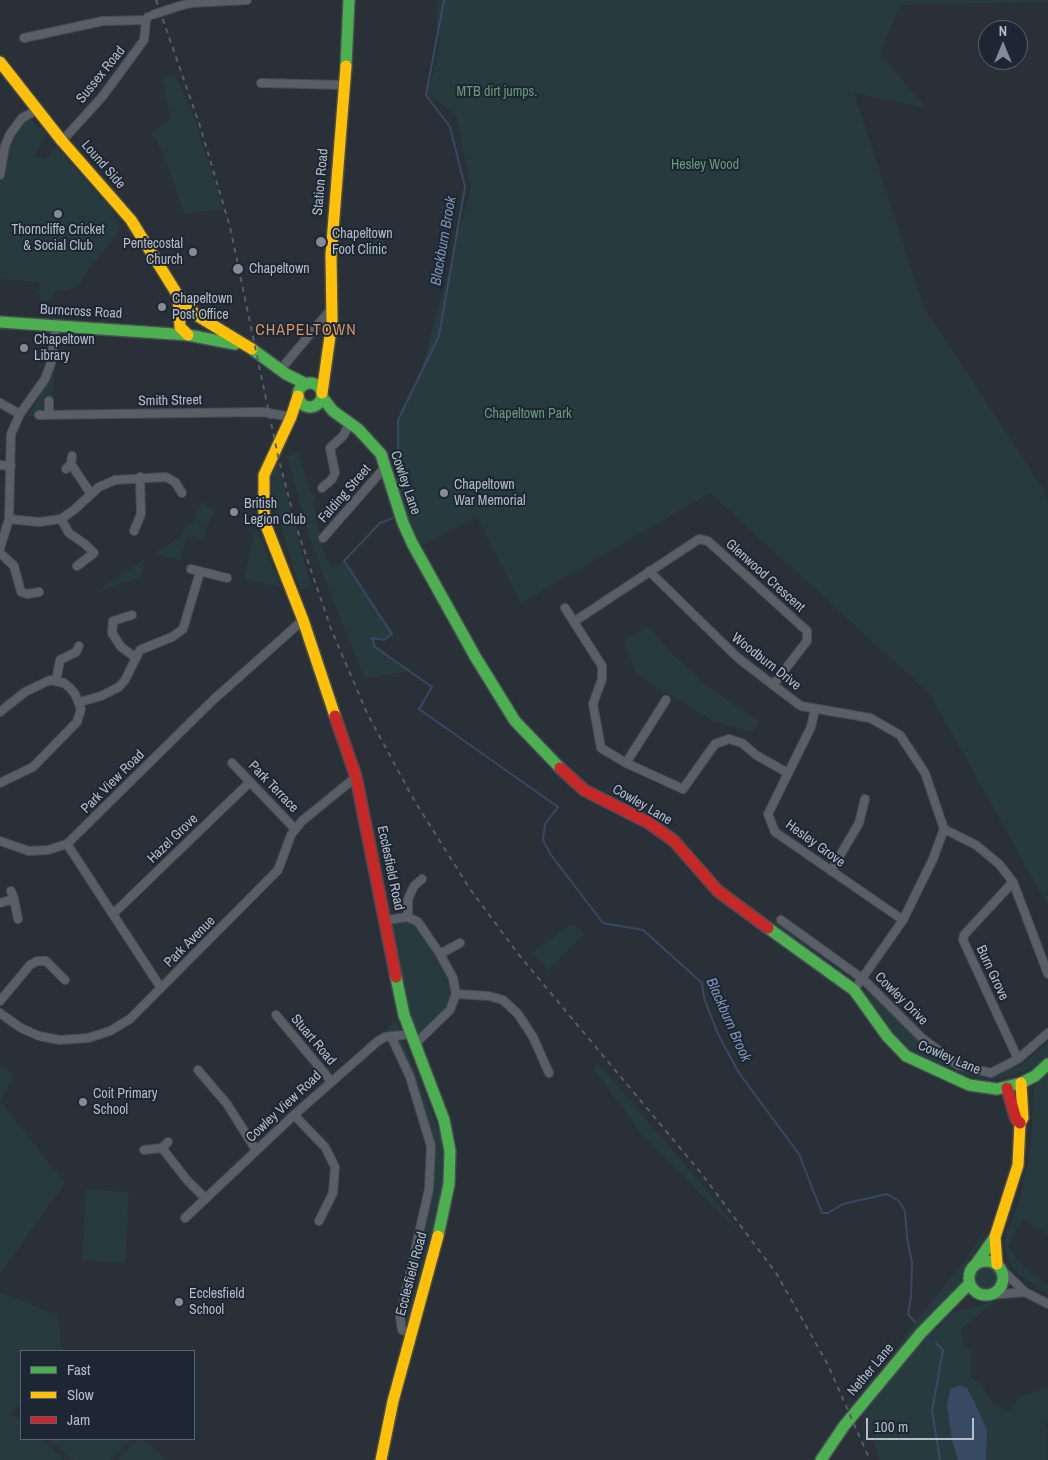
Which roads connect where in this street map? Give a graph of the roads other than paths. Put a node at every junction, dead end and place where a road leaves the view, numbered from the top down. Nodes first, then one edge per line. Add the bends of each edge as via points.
1 (247, 0) edge
2 (349, 0) edge
3 (149, 17) junction
4 (24, 38) dead end
5 (0, 62) edge
6 (261, 83) dead end
7 (345, 85) junction
8 (37, 110) junction
9 (62, 141) junction
10 (0, 175) edge
11 (177, 294) junction
12 (332, 308) junction
13 (197, 316) junction
14 (0, 322) edge
15 (180, 323) junction
16 (56, 326) junction
17 (160, 333) junction
18 (190, 335) junction
19 (244, 346) junction
20 (325, 365) junction
21 (284, 372) junction
22 (303, 389) junction
23 (322, 395) junction
24 (49, 401) dead end
25 (0, 403) edge
26 (310, 407) junction
27 (332, 411) junction
28 (20, 414) junction
29 (39, 415) dead end
30 (49, 415) junction
31 (291, 417) junction
32 (350, 424) junction
33 (70, 463) dead end
34 (0, 465) edge
35 (10, 466) junction
36 (386, 466) junction
37 (140, 477) junction
38 (322, 488) dead end
39 (182, 493) dead end
40 (91, 494) junction
41 (9, 519) junction
42 (61, 519) junction
43 (134, 531) dead end
44 (323, 538) dead end
45 (0, 548) edge
46 (0, 553) edge
47 (77, 566) dead end
48 (191, 570) dead end
49 (649, 571) junction
50 (200, 572) junction
51 (227, 578) dead end
52 (39, 592) dead end
53 (565, 608) dead end
54 (132, 615) dead end
55 (303, 620) junction
56 (575, 621) junction
57 (79, 646) dead end
58 (135, 658) junction
59 (56, 680) junction
60 (773, 685) junction
61 (666, 700) dead end
62 (80, 702) junction
63 (815, 709) junction
64 (0, 712) edge
65 (232, 763) dead end
66 (626, 763) junction
67 (786, 772) junction
68 (356, 777) junction
69 (250, 782) junction
70 (0, 784) edge
71 (865, 799) dead end
72 (295, 829) junction
73 (944, 829) junction
74 (0, 841) edge
75 (67, 844) junction
76 (831, 871) junction
77 (422, 879) dead end
78 (1013, 882) junction
79 (11, 891) dead end
80 (14, 900) junction
81 (0, 903) edge
82 (113, 914) junction
83 (408, 917) junction
84 (18, 919) dead end
85 (386, 920) junction
86 (782, 920) dead end
87 (902, 920) junction
88 (462, 943) dead end
89 (440, 954) junction
90 (1048, 974) edge
91 (863, 979) junction
92 (65, 980) dead end
93 (161, 988) junction
94 (854, 990) junction
95 (456, 994) junction
96 (0, 1001) edge
97 (0, 1013) edge
98 (276, 1016) dead end
99 (1048, 1033) edge
100 (392, 1036) junction
101 (413, 1039) junction
102 (1018, 1058) junction
103 (1048, 1064) edge
104 (198, 1070) dead end
105 (548, 1073) dead end
106 (331, 1081) junction
107 (1021, 1083) junction
108 (1007, 1088) junction
109 (294, 1115) junction
110 (1020, 1123) junction
111 (144, 1150) dead end
112 (256, 1150) junction
113 (205, 1198) junction
114 (185, 1218) dead end
115 (320, 1221) dead end
116 (995, 1237) junction
117 (976, 1264) junction
118 (998, 1266) junction
119 (969, 1284) junction
120 (1025, 1292) junction
121 (987, 1295) junction
122 (1048, 1304) edge
123 (950, 1305) junction
124 (412, 1334) junction
125 (381, 1460) edge
126 (821, 1460) edge

1 - 3 street, bridge via 191,3
2 - 7 main road, Station Road
3 - 4 street via 103,21
3 - 9 street, Sussex Road via 144,40 102,97
5 - 8 main road, Lound Side
6 - 7 street
7 - 12 main road, Station Road via 331,255
8 - 9 main road, Lound Side
8 - 10 street via 22,118 10,134
9 - 11 main road, Lound Side via 131,220
11 - 13 main road, Lound Side
11 - 15 main road, Lound Side
12 - 20 main road, Station Road via 331,339
12 - 21 street
13 - 15 main road via 188,314
13 - 18 main road via 202,323 201,330
13 - 19 main road, Lound Side
14 - 16 main road, Burncross Road
15 - 17 main road, Burncross Road via 171,332
15 - 18 main road, Lound Side via 181,330
16 - 17 main road, Burncross Road
16 - 28 street via 51,363 45,379
17 - 18 main road, Burncross Road
18 - 19 main road, Lound Side
19 - 21 main road, Lound Side
20 - 22 main road, Station Road
20 - 23 main road, Station Road
21 - 22 main road
22 - 23 main road via 318,386
22 - 26 main road via 301,404
22 - 31 main road, Ecclesfield Road
23 - 26 main road via 319,404
23 - 27 main road, Cowley Lane
24 - 30 street
25 - 28 street
26 - 27 main road, Cowley Lane
26 - 31 main road
27 - 32 main road, Cowley Lane
28 - 35 street via 11,434
29 - 30 street, Smith Street
30 - 31 street, Smith Street via 262,412
31 - 55 main road, Ecclesfield Road via 264,475 264,512 283,573
32 - 36 main road, Cowley Lane via 381,454
32 - 38 street via 330,448 335,473
33 - 40 street
34 - 35 street
35 - 41 street
36 - 44 street, Falding Street
36 - 94 main road, Cowley Lane via 412,543 476,658 516,721 584,790 649,823 674,841 718,891
37 - 39 street via 169,478
37 - 40 street via 115,480 98,487
37 - 43 street via 141,514
40 - 42 street
41 - 42 street via 39,522
41 - 45 street
42 - 47 street via 69,533 94,553
46 - 52 street via 14,566 21,592
48 - 50 street
49 - 56 street, Glenwood Crescent
49 - 60 street, Woodburn Drive via 730,652
49 - 60 street, Glenwood Crescent via 699,539 708,540 807,631 807,641
50 - 51 street
50 - 58 street via 183,629 172,637 144,647
53 - 56 street
54 - 58 street via 112,622 112,633 120,647
55 - 68 main road, Ecclesfield Road
55 - 75 street, Park View Road via 212,701
56 - 66 street via 602,666 602,679 593,704 601,748
57 - 59 street via 76,652 60,660
58 - 62 street via 119,687
59 - 62 street via 70,688
59 - 64 street via 35,685
60 - 63 street, Woodburn Drive via 802,706
61 - 66 street
62 - 70 street via 77,722 44,756 24,774
63 - 67 street, Hesley Grove via 811,726
63 - 73 street, Woodburn Drive via 870,718 900,735 925,773
65 - 69 street, Park Terrace
66 - 67 street via 684,788 716,744 729,739 742,743
67 - 76 street, Hesley Grove via 768,814 775,832
68 - 72 street, Park Avenue
68 - 85 main road, Ecclesfield Road
69 - 72 street, Park Terrace
69 - 82 street, Hazel Grove
71 - 76 street via 859,823
72 - 93 street, Park Avenue via 278,870
73 - 78 street via 976,845 999,864
73 - 87 street via 933,859
74 - 75 street via 29,851
75 - 82 street
76 - 87 street, Hesley Grove
77 - 83 street via 414,886 408,899
78 - 90 street
78 - 102 street, Burn Grove via 964,935 963,940
79 - 80 street
80 - 81 street
80 - 84 street
82 - 93 street
83 - 85 street
83 - 89 street via 418,922
85 - 101 main road, Ecclesfield Road via 404,1015
86 - 91 street, Cowley Drive
87 - 91 street
88 - 89 street
89 - 95 street via 453,978
91 - 94 street
91 - 102 street, Cowley Drive via 922,1038 958,1065 991,1073
92 - 96 street via 46,961 37,961
93 - 97 street, Park Avenue via 130,1019 110,1031 88,1038 60,1040 39,1036
94 - 108 main road, Cowley Lane via 886,1036 906,1056 969,1086
95 - 101 street via 450,1010
95 - 105 street via 503,1000 518,1014 533,1037
98 - 106 street, Stuart Road
99 - 102 street, Cowley Drive
100 - 101 street, Cowley View Road
100 - 106 street, Cowley View Road via 378,1041
100 - 124 street, Ecclesfield Road via 410,1077 431,1146 429,1189 400,1317 402,1330
101 - 124 main road, Ecclesfield Road via 444,1120 451,1167 442,1218
103 - 107 main road, Cowley Lane
104 - 112 street via 227,1104
106 - 109 street, Cowley View Road
107 - 108 main road, Cowley Lane
107 - 110 main road via 1024,1107
108 - 110 main road
109 - 112 street, Cowley View Road
109 - 115 street via 325,1147 335,1167 334,1192
110 - 116 main road via 1018,1165
111 - 113 street via 165,1145 187,1180
112 - 113 street, Cowley View Road
113 - 114 street, Cowley View Road
116 - 117 main road
116 - 118 main road
117 - 118 main road via 986,1261
117 - 119 main road via 969,1273
118 - 120 street
118 - 121 main road via 1003,1274 1002,1284
119 - 121 main road via 975,1292
119 - 123 main road, Nether Lane
120 - 121 street
120 - 122 street
121 - 123 main road, Nether Lane
123 - 126 main road, Nether Lane via 920,1333 844,1426
124 - 125 main road, Ecclesfield Road

